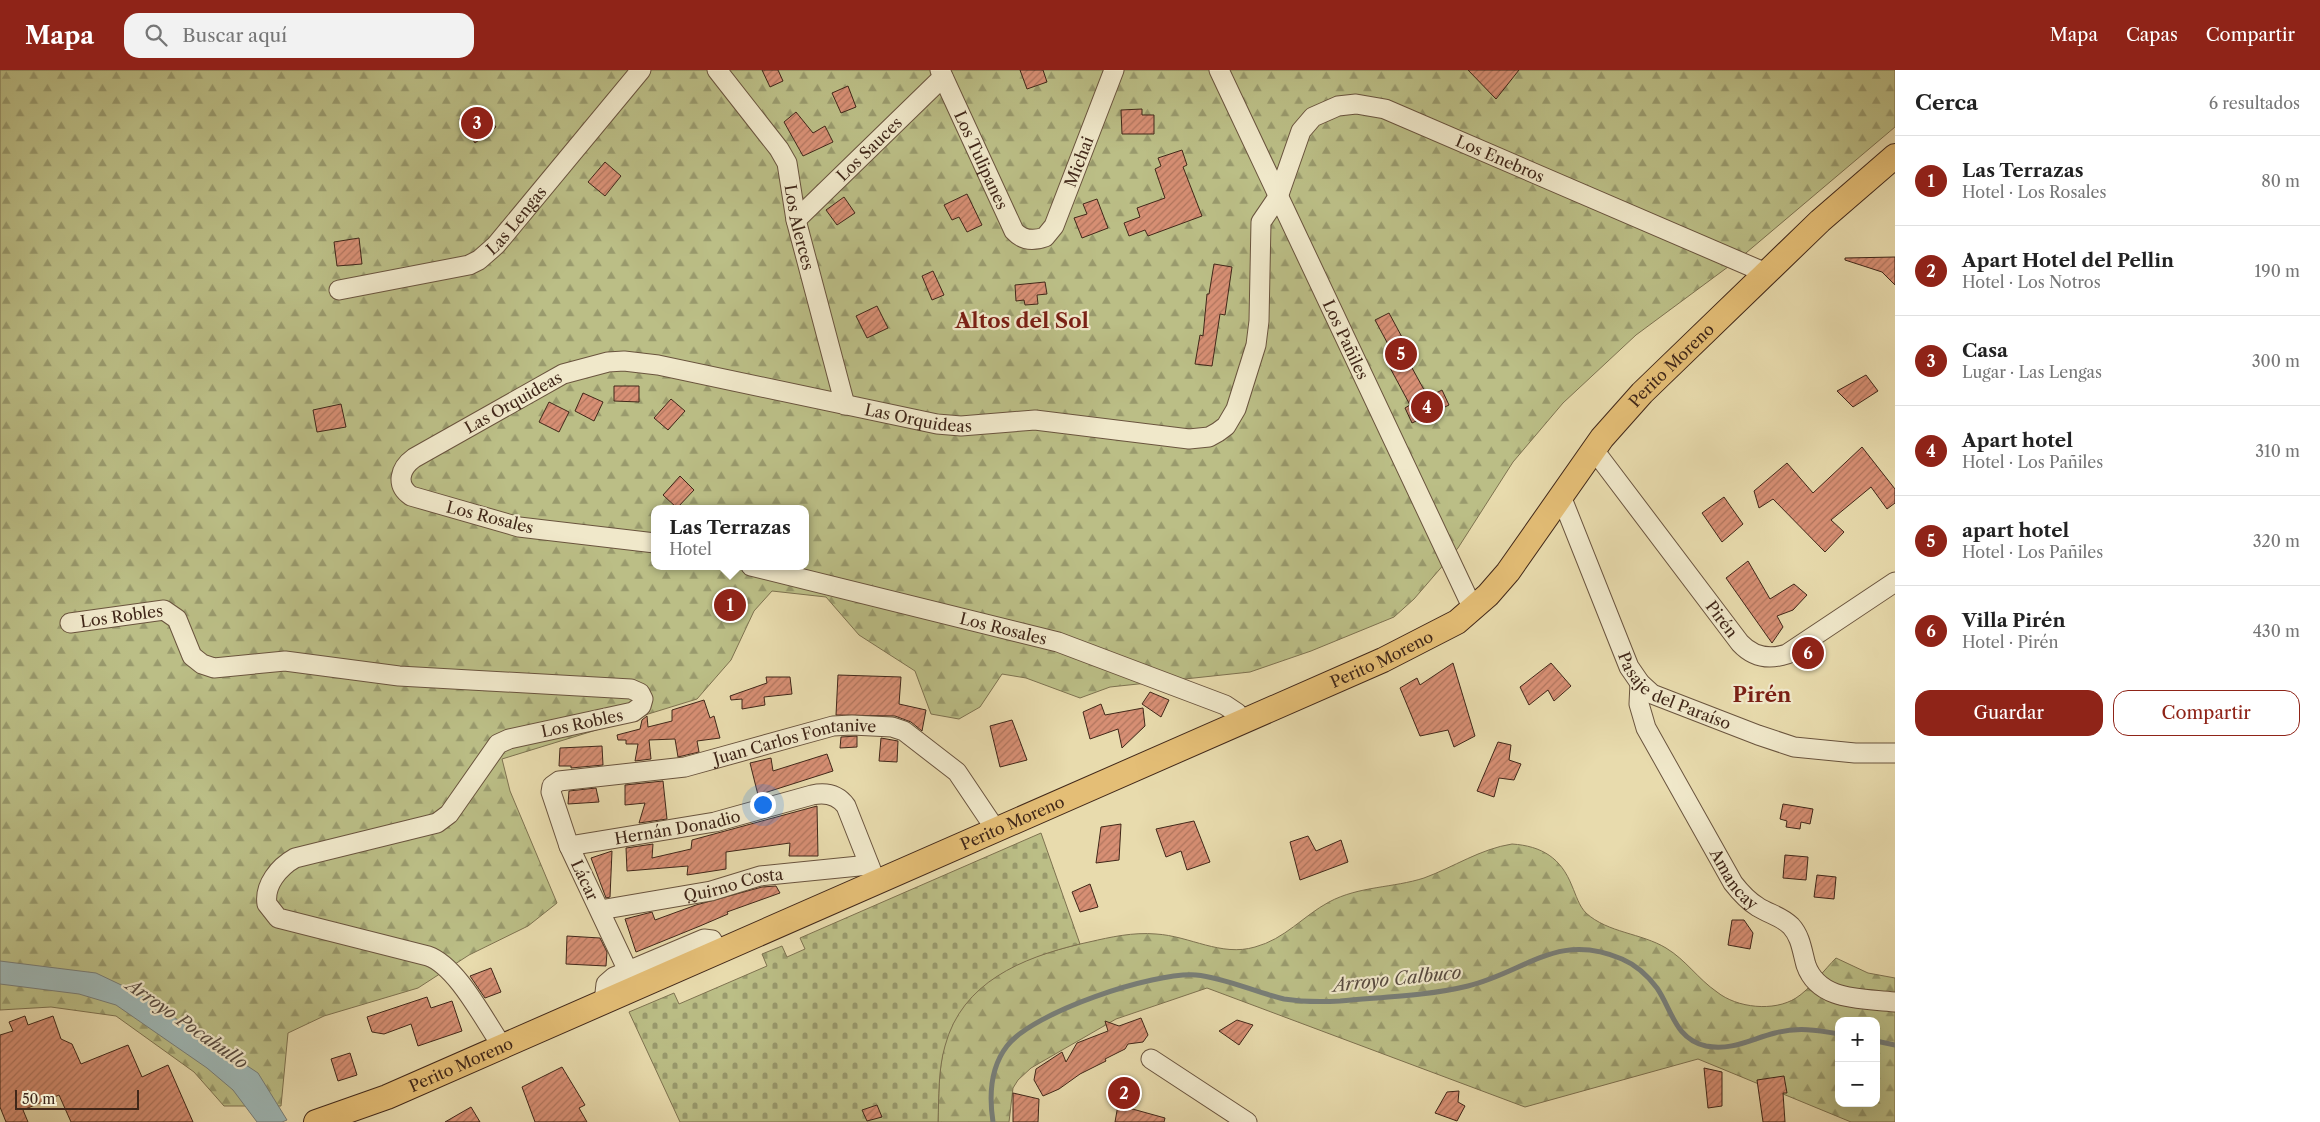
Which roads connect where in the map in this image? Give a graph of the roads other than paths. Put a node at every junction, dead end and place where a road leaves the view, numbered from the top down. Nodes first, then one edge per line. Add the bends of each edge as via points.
1 (641, 70) edge
2 (717, 70) edge
3 (1114, 70) edge
4 (1219, 70) edge
5 (942, 74) edge
6 (1895, 156) edge
7 (1278, 197) junction
8 (796, 220) junction
9 (1031, 240) joint
10 (1766, 273) junction
11 (339, 290) dead end
12 (845, 405) junction
13 (1594, 450) junction
14 (401, 473) joint
15 (1561, 496) junction
16 (651, 543) edge
17 (767, 570) edge
18 (1895, 582) edge
19 (1473, 609) junction
20 (70, 623) dead end
21 (1640, 683) junction
22 (1242, 722) junction
23 (1895, 753) edge
24 (552, 786) joint
25 (996, 830) junction
26 (569, 846) junction
27 (872, 874) junction
28 (600, 910) junction
29 (718, 952) junction
30 (628, 971) junction
31 (604, 1002) junction
32 (1895, 1002) edge
33 (502, 1046) junction
34 (1151, 1059) dead end
35 (316, 1122) edge
36 (1247, 1122) edge

1 - 11 street, Las Lengas via 496,245 479,260 458,268
2 - 8 street, Los Alerces via 784,156
3 - 9 street, Michai via 1054,226 1045,237
4 - 7 street, Los Pañiles
5 - 8 street, Los Sauces
5 - 9 street, Los Tulipanes via 1014,231 1018,236
6 - 10 main road, Perito Moreno
7 - 10 street, Los Enebros via 1297,139 1306,123 1329,108 1366,104 1385,108
7 - 12 street, Las Orquideas via 1266,212 1259,229 1259,321 1253,357 1232,418 1209,437 1189,439 1035,420 948,425
7 - 19 street, Los Pañiles
8 - 12 street, Los Alerces
10 - 13 main road, Perito Moreno via 1642,393
12 - 14 street, Las Orquideas via 658,365 608,362 550,380 414,458
13 - 15 main road, Perito Moreno
13 - 18 street, Pirén via 1751,653 1769,657 1787,654
14 - 16 street, Los Rosales via 402,485 411,496 502,523
15 - 19 main road, Perito Moreno via 1502,580
15 - 21 street, Pasaje del Paraíso via 1630,667
17 - 22 street, Los Rosales via 1058,642 1225,705
19 - 22 main road, Perito Moreno via 1457,622 1404,650
20 - 33 street, Los Robles via 164,610 177,619 192,656 214,668 279,661 399,676 631,689 640,693 643,699 641,706 634,712 498,744 449,814 437,823 295,858 280,869 268,887 267,904 278,918 442,962 453,973
21 - 23 street, Pasaje del Paraíso via 1668,702 1794,746 1841,752
21 - 32 street, Amancay via 1639,704 1646,728 1733,883 1754,903 1793,929 1809,972 1819,986 1836,994
22 - 25 main road, Perito Moreno
24 - 25 street, Juan Carlos Fontanive via 562,780 695,765 833,726 892,727 904,731 957,772
24 - 26 street, Lácar via 552,796
25 - 27 main road, Perito Moreno
26 - 27 street, Hernán Donadio via 715,822 823,794 839,798 846,806
26 - 28 street, Lácar
27 - 28 street, Quirno Costa via 760,876 710,891
27 - 29 main road, Perito Moreno
28 - 30 street, Lácar
29 - 30 street via 712,940 704,939
29 - 31 main road, Perito Moreno
30 - 31 street via 608,981
31 - 33 main road, Perito Moreno
33 - 35 main road, Perito Moreno via 378,1101
34 - 36 street

